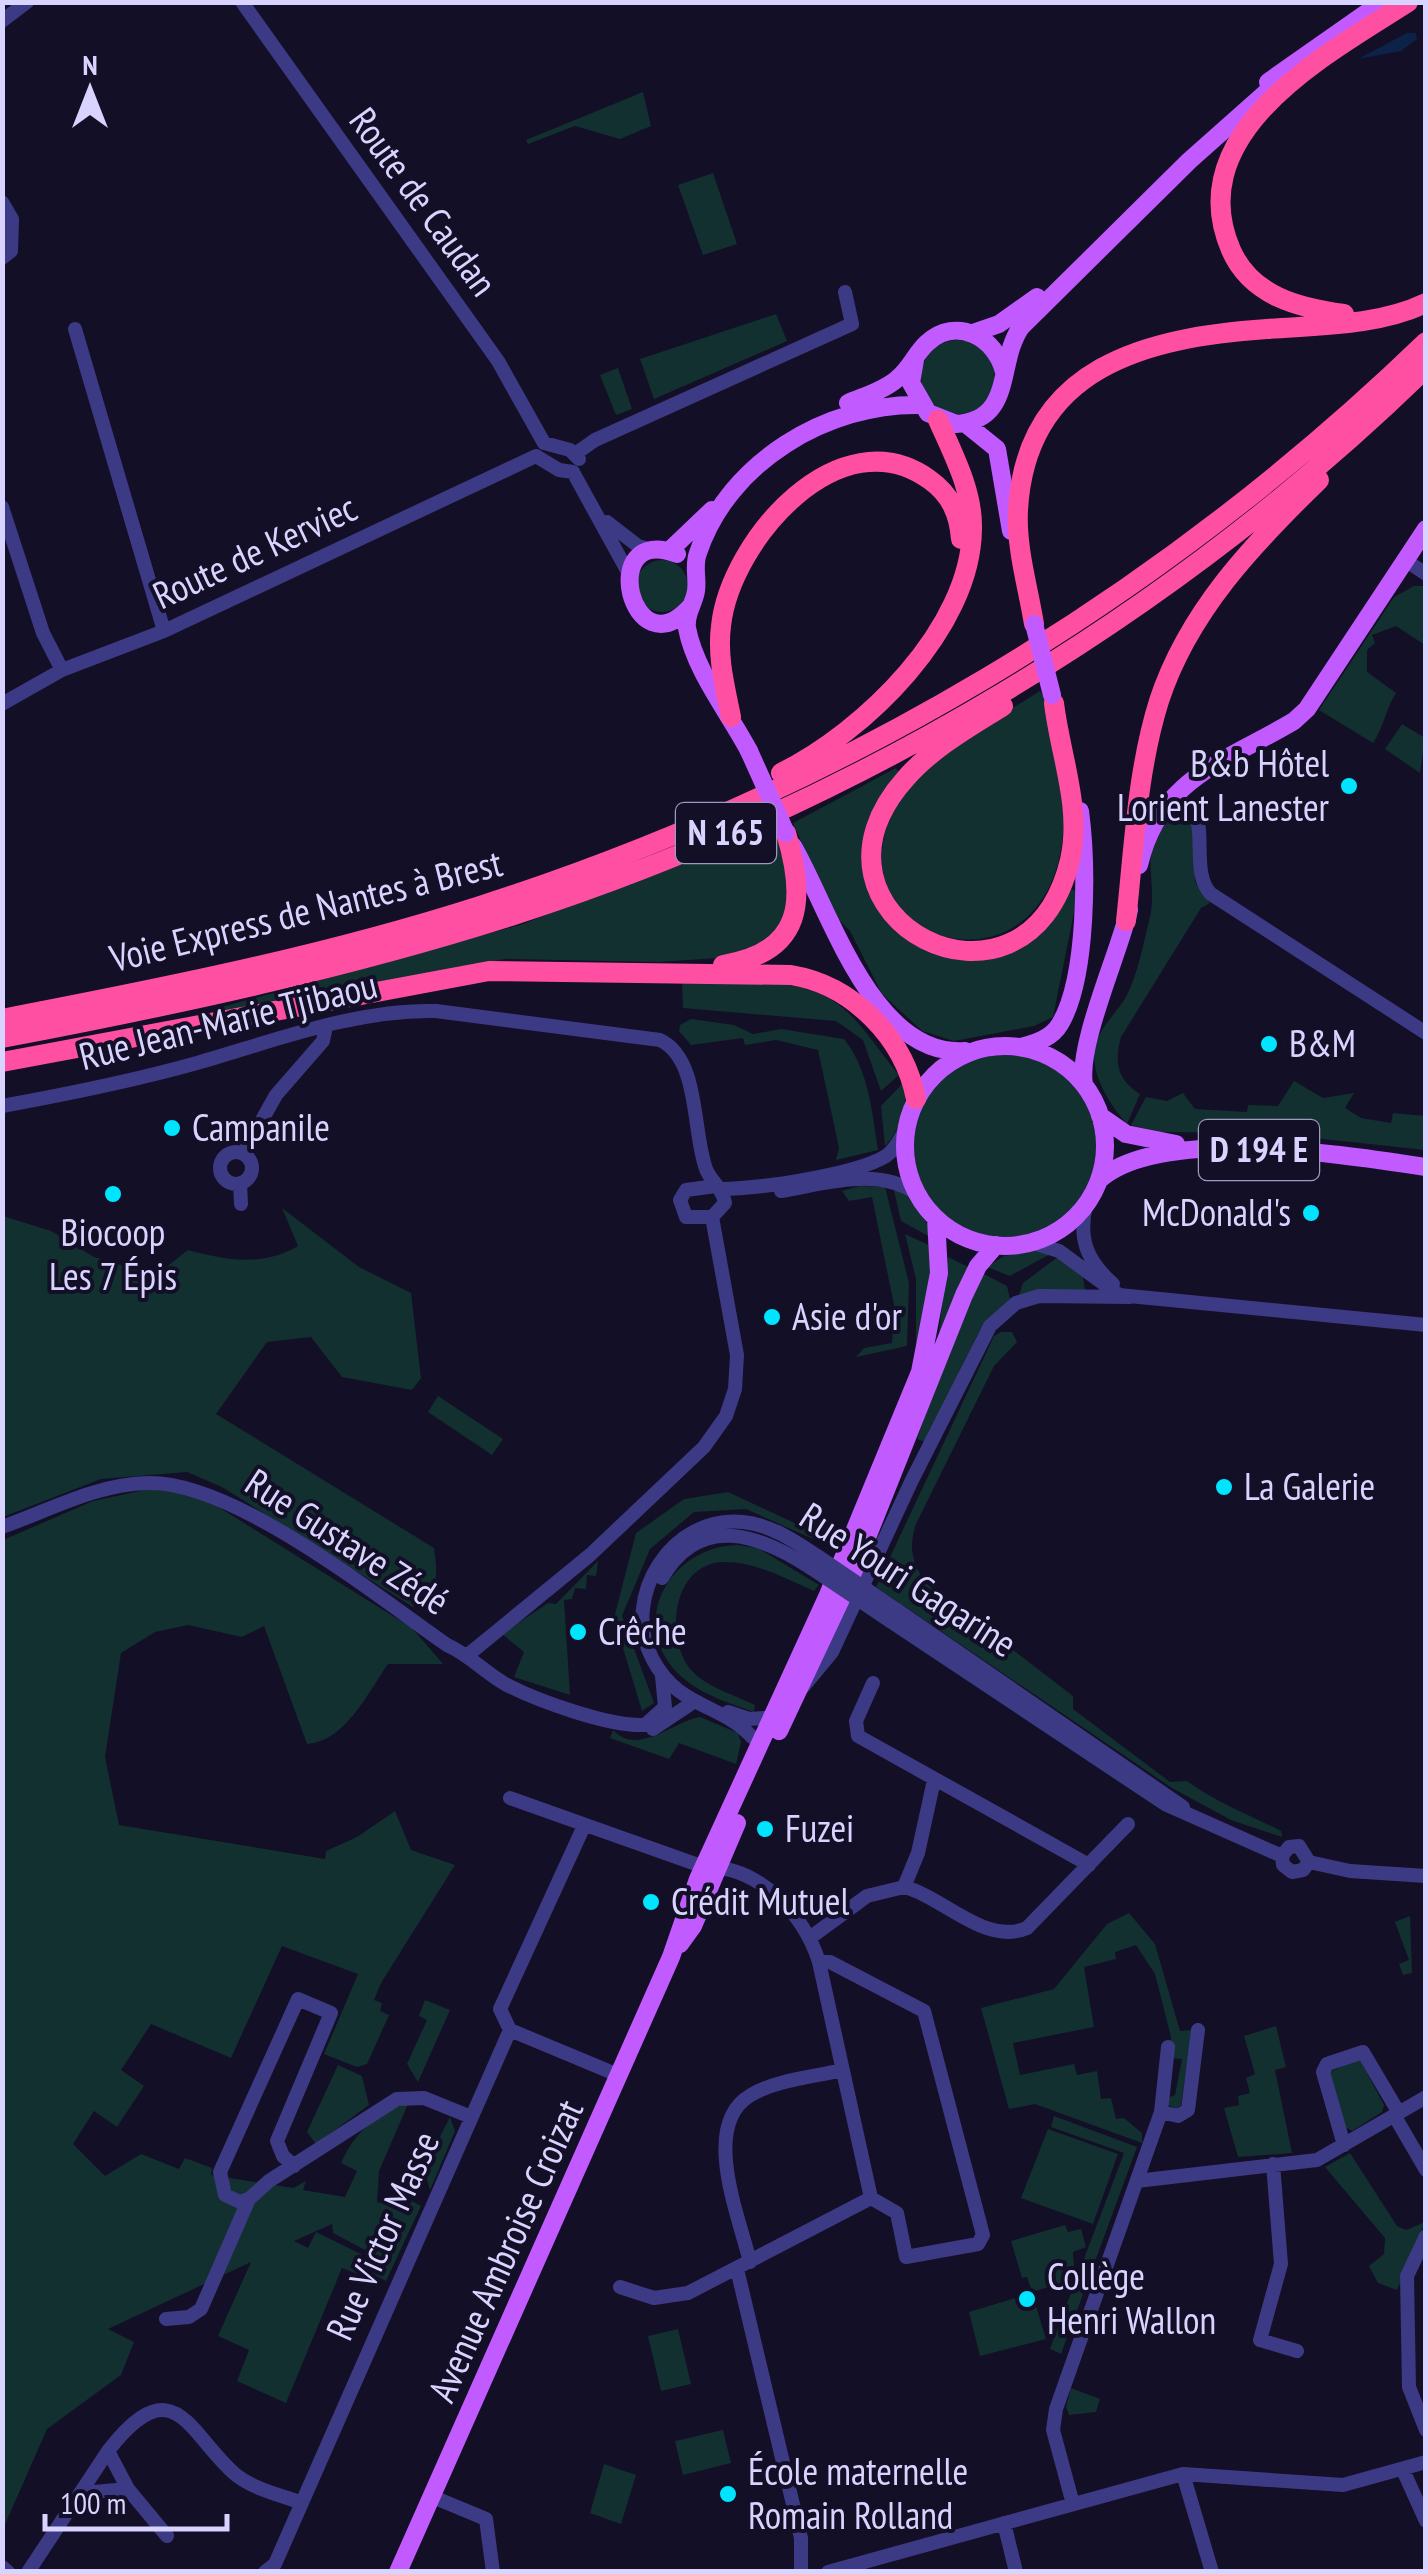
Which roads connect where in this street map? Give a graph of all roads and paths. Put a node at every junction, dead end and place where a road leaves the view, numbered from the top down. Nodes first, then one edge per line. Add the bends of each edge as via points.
1 (27, 2) edge
2 (242, 2) edge
3 (1382, 2) edge
4 (1396, 2) edge
5 (1408, 2) edge
6 (2, 20) edge
7 (2, 202) edge
8 (2, 258) edge
9 (845, 292) dead end
10 (1421, 305) edge
11 (75, 329) dead end
12 (973, 333) junction
13 (1426, 342) edge
14 (914, 360) junction
15 (1426, 368) edge
16 (1004, 372) junction
17 (920, 404) junction
18 (938, 420) junction
19 (966, 424) junction
20 (1359, 430) junction
21 (544, 452) junction
22 (574, 453) junction
23 (569, 472) junction
24 (2, 507) edge
25 (602, 518) junction
26 (1426, 529) edge
27 (662, 551) junction
28 (1405, 560) junction
29 (629, 574) junction
30 (695, 574) junction
31 (1426, 574) edge
32 (691, 605) junction
33 (1034, 624) junction
34 (164, 631) junction
35 (1088, 638) junction
36 (62, 670) junction
37 (1053, 699) junction
38 (2, 704) edge
39 (731, 718) junction
40 (847, 734) junction
41 (1215, 764) junction
42 (1166, 802) junction
43 (786, 833) junction
44 (1200, 863) junction
45 (1126, 921) junction
46 (621, 969) junction
47 (184, 983) junction
48 (2, 1019) edge
49 (326, 1026) junction
50 (1426, 1033) edge
51 (2, 1038) edge
52 (1021, 1047) junction
53 (976, 1050) junction
54 (2, 1062) edge
55 (1084, 1085) junction
56 (916, 1099) junction
57 (2, 1106) edge
58 (1100, 1116) junction
59 (905, 1130) junction
60 (698, 1136) junction
61 (242, 1154) junction
62 (1426, 1165) edge
63 (1099, 1180) junction
64 (240, 1183) junction
65 (693, 1187) junction
66 (718, 1187) junction
67 (917, 1194) junction
68 (241, 1204) dead end
69 (1086, 1205) junction
70 (718, 1213) junction
71 (936, 1219) junction
72 (1030, 1242) junction
73 (996, 1246) junction
74 (1130, 1297) junction
75 (1426, 1325) edge
76 (924, 1380) junction
77 (2, 1527) edge
78 (815, 1562) junction
79 (469, 1654) junction
80 (872, 1683) dead end
81 (681, 1695) junction
82 (796, 1695) junction
83 (586, 1714) junction
84 (770, 1731) junction
85 (759, 1759) junction
86 (934, 1780) junction
87 (510, 1798) dead end
88 (1128, 1824) dead end
89 (584, 1826) junction
90 (1089, 1865) junction
91 (711, 1867) junction
92 (1426, 1876) edge
93 (904, 1886) junction
94 (811, 1937) junction
95 (671, 1956) junction
96 (819, 1962) junction
97 (510, 2030) junction
98 (1198, 2030) dead end
99 (1168, 2047) dead end
100 (842, 2070) junction
101 (618, 2075) junction
102 (1426, 2097) edge
103 (1161, 2112) junction
104 (1396, 2114) junction
105 (471, 2117) junction
106 (1344, 2145) junction
107 (1273, 2164) junction
108 (294, 2166) junction
109 (1426, 2170) edge
110 (1137, 2181) junction
111 (871, 2198) junction
112 (248, 2199) junction
113 (1426, 2236) edge
114 (744, 2266) junction
115 (620, 2288) dead end
116 (166, 2319) dead end
117 (1426, 2338) edge
118 (1409, 2344) junction
119 (1297, 2351) dead end
120 (1426, 2430) edge
121 (108, 2451) junction
122 (1426, 2462) edge
123 (1403, 2470) junction
124 (1183, 2474) junction
125 (128, 2489) junction
126 (82, 2492) junction
127 (433, 2497) junction
128 (300, 2502) junction
129 (1072, 2504) junction
130 (1426, 2521) edge
131 (1004, 2523) junction
132 (167, 2536) dead end
133 (28, 2572) edge
134 (265, 2572) edge
135 (398, 2572) edge
136 (493, 2572) edge
137 (800, 2572) edge
138 (828, 2572) edge
139 (1016, 2572) edge
140 (1212, 2572) edge

1 - 6 street
2 - 21 street, Route de Caudan via 498,361
3 - 12 main road via 1225,118 1032,302
4 - 16 main road via 1286,75 1189,161 1020,327
5 - 10 highway via 1310,66 1274,98 1240,138 1222,178 1220,216 1234,259 1268,292 1306,308 1349,314
7 - 8 street via 12,219 11,251
9 - 22 street via 852,324
10 - 33 highway via 1350,322 1182,337 1124,354 1082,380 1048,416 1021,482 1019,538
11 - 34 street
12 - 14 main road via 938,335
12 - 16 main road via 991,344
13 - 47 highway, Voie Express de Nantes à Brest / N 165 via 1207,531 1033,651 888,735 718,817 572,874 408,928
14 - 17 main road via 912,383
14 - 27 main road via 893,383 775,444 693,532
15 - 20 highway, Voie Express de Nantes à Brest / N 165
16 - 19 main road via 996,406
17 - 18 main road
17 - 30 main road via 852,410 779,450 728,501 698,554
18 - 19 main road
18 - 40 highway via 972,514 966,566 928,646
19 - 33 main road via 998,449 1004,466 1014,556
20 - 35 highway, Voie Express de Nantes à Brest / N 165 via 1215,548
20 - 45 highway via 1351,451 1233,570 1179,652 1153,731
21 - 22 street
21 - 23 street
21 - 34 street, Route de Kerviec
22 - 23 street via 580,464
23 - 25 street
24 - 36 street
25 - 27 street via 638,546
25 - 29 street
26 - 28 main road
27 - 29 main road via 642,557
27 - 30 main road via 686,560
28 - 31 street
28 - 41 main road via 1294,722
29 - 32 main road via 629,597 643,615 665,621
30 - 32 main road
32 - 39 main road via 688,632
33 - 37 main road, bridge
34 - 36 street, Route de Kerviec
35 - 37 highway via 1069,663 907,776 883,812 872,849 876,886 890,914 918,939 951,952 985,951 1022,934 1053,902 1070,858 1073,797
35 - 51 highway, Voie Express de Nantes à Brest / N 165 via 812,794 576,894 291,978
36 - 38 street, Route de Kerviec
37 - 52 main road via 1078,798 1083,923 1060,1025
39 - 40 highway via 721,626 730,584 752,542 782,508 840,470 900,465 930,480 953,505 961,562 924,643
39 - 43 main road, bridge
40 - 47 highway, N 165 via 744,792 587,856 211,968
41 - 42 main road
41 - 44 street via 1198,788 1206,822
42 - 44 street via 1193,807 1200,822
42 - 45 main road via 1144,845
43 - 46 highway via 799,902 778,941 726,964
43 - 53 main road via 880,1005 920,1044
44 - 50 street via 1200,879 1211,894
45 - 55 main road via 1082,1056
46 - 54 highway via 522,968 451,976
46 - 56 highway via 791,975 828,984 852,996 880,1028 909,1073
47 - 48 highway, Voie Express de Nantes à Brest / N 165
49 - 57 street, Rue Jean-Marie Tjibaou via 118,1084
49 - 60 street, Rue Jean-Marie Tjibaou via 413,1010 660,1040 684,1065
49 - 61 street
52 - 53 main road
52 - 55 main road via 1050,1056
53 - 56 main road via 935,1074
55 - 58 main road
56 - 59 main road
58 - 62 main road, D 194 E via 1126,1134 1163,1143 1301,1147
58 - 63 main road
59 - 66 street via 893,1150 868,1162 746,1190
59 - 67 main road via 905,1158
60 - 65 street, Rue Jean-Marie Tjibaou
60 - 66 street, Rue Jean-Marie Tjibaou via 707,1174
61 - 64 street via 251,1172
61 - 64 street via 228,1154 220,1166 226,1180
62 - 63 main road, D 194 E via 1275,1150 1171,1152 1124,1162
63 - 69 main road
64 - 68 street
65 - 66 street
65 - 70 street via 683,1193 680,1209 692,1220
66 - 70 street
67 - 70 street via 889,1180 858,1180 751,1197
67 - 71 main road
69 - 72 main road via 1063,1228
69 - 74 street via 1085,1250
70 - 79 street via 737,1355 726,1416 704,1448 590,1554
71 - 73 main road
71 - 76 main road via 939,1273
72 - 73 main road
72 - 74 street via 1059,1251 1107,1290
73 - 76 main road via 978,1266
74 - 75 street
74 - 82 street via 1039,1296 1016,1304 990,1326 832,1652
76 - 82 main road, Avenue Ambroise Croizat via 850,1580
76 - 84 main road, Avenue Ambroise Croizat
77 - 79 street, Rue Gustave Zédé via 110,1488 194,1488 239,1506
78 - 81 street, Rue Youri Gagarine via 742,1535 714,1538 680,1554 655,1594 651,1619
78 - 81 street, Rue Youri Gagarine via 778,1532 743,1522 699,1528 672,1545 643,1605 645,1642 662,1676
78 - 92 street, Rue Youri Gagarine, bridge via 1204,1822 1282,1856 1299,1846 1309,1862
79 - 83 street, Rue Gustave Zédé via 511,1687
80 - 86 street via 856,1721 858,1736
81 - 83 street via 645,1725
81 - 83 street via 642,1732
81 - 84 street, Rue Youri Gagarine
81 - 84 street, Rue Youri Gagarine
82 - 84 main road, Avenue Ambroise Croizat
84 - 85 main road, Avenue Ambroise Croizat
85 - 91 main road, Avenue Ambroise Croizat
85 - 91 main road, Avenue Ambroise Croizat via 728,1816
86 - 90 street
86 - 93 street
87 - 89 street
88 - 90 street
89 - 91 street
89 - 97 street via 500,2009
90 - 93 street via 1016,1933 991,1930
91 - 94 street via 787,1903
91 - 95 main road, Avenue Ambroise Croizat
91 - 95 main road, Avenue Ambroise Croizat via 692,1926
93 - 94 street via 867,1896
94 - 96 street
95 - 101 main road, Avenue Ambroise Croizat
96 - 100 street
96 - 111 street via 924,2011 983,2235 978,2244 906,2258 898,2214
97 - 101 street
97 - 105 street, Rue Victor Masse
98 - 103 street via 1188,2110 1178,2116
99 - 103 street
100 - 111 street
100 - 114 street via 750,2095 729,2116 723,2144
101 - 127 main road, Avenue Ambroise Croizat
102 - 104 street
103 - 110 street
104 - 106 street
104 - 106 street via 1363,2052 1327,2064 1323,2072
104 - 109 street
105 - 108 street via 424,2098 397,2099
105 - 128 street, Rue Victor Masse
106 - 107 street via 1317,2160
107 - 110 street
107 - 119 street via 1281,2264 1260,2340
108 - 112 street
108 - 112 street via 277,2141 331,2012 298,1998 220,2172 225,2195
110 - 129 street via 1056,2409 1054,2430
111 - 114 street
112 - 116 street via 201,2308
113 - 118 street via 1407,2276
114 - 115 street via 669,2297
114 - 137 street via 801,2538
117 - 118 street
118 - 120 street via 1409,2387
121 - 125 street
121 - 126 street
121 - 128 street via 149,2414 172,2412 188,2418 249,2484
122 - 123 street
123 - 124 street via 1343,2486
123 - 130 street
124 - 129 street
124 - 140 street
125 - 126 street
125 - 132 street
126 - 133 street
127 - 135 main road, Avenue Ambroise Croizat
127 - 136 street via 486,2520
128 - 134 street, Rue Victor Masse
129 - 131 street
131 - 138 street
131 - 139 street

